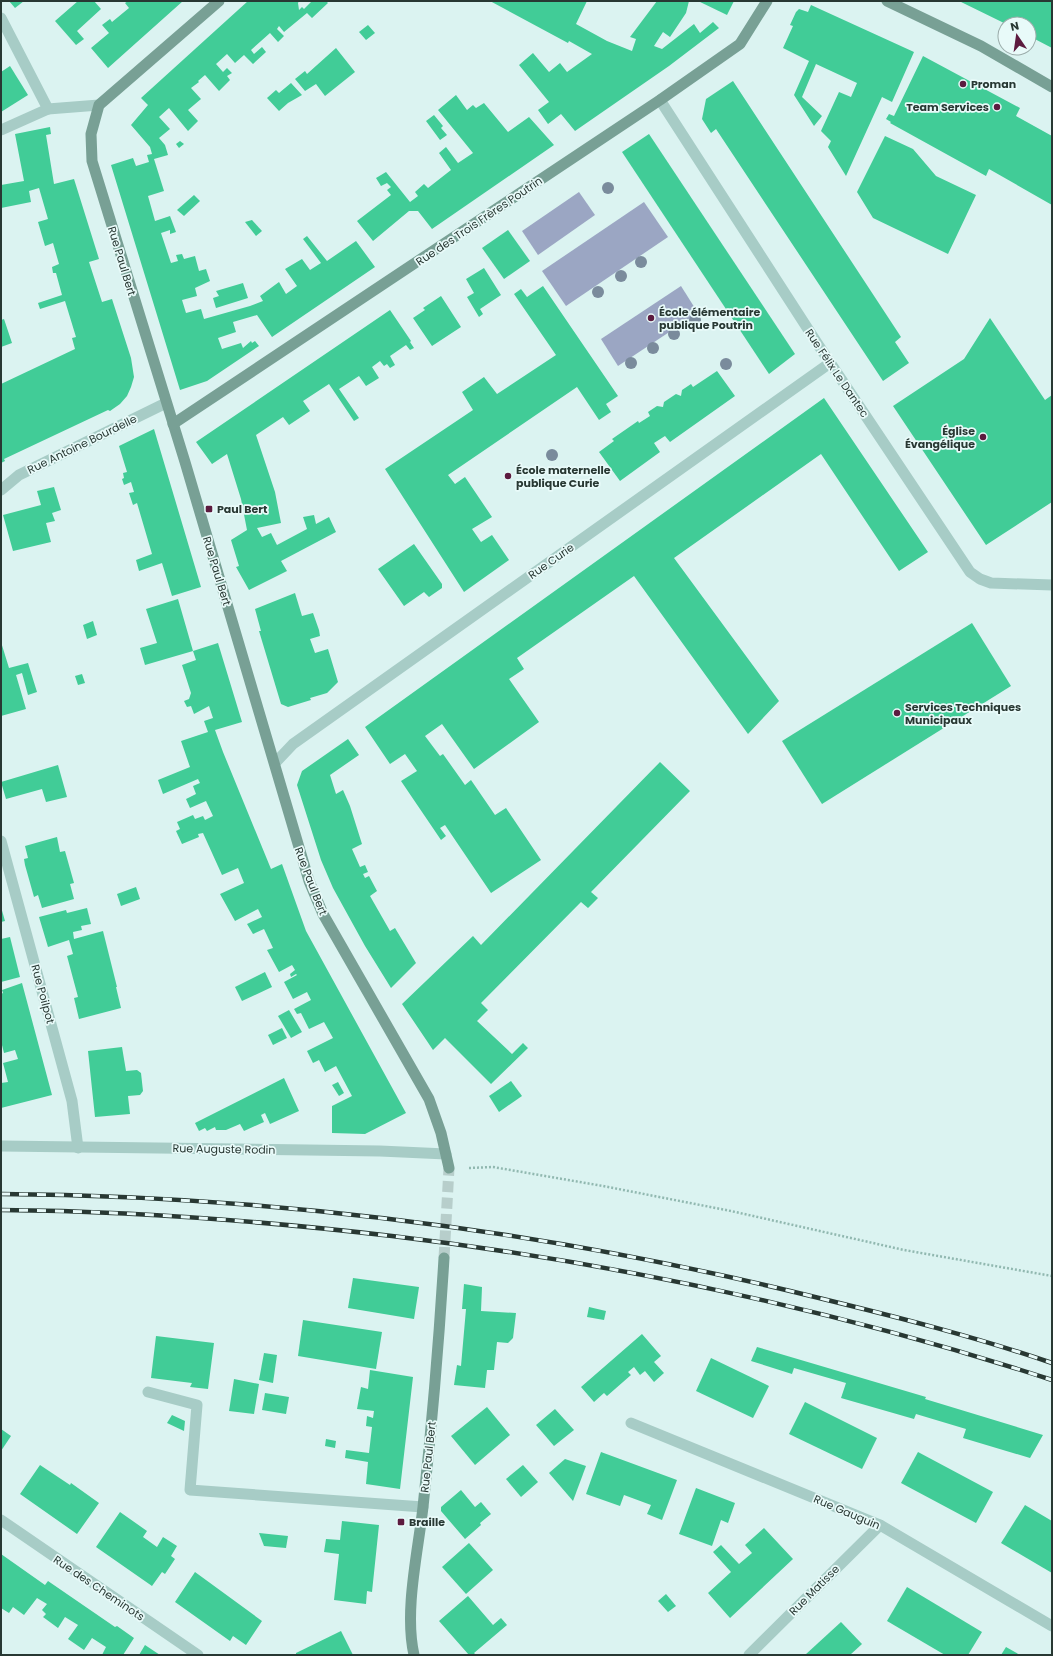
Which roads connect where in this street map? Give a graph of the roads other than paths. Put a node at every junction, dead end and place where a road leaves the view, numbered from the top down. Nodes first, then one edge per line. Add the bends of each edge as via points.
1 (218, 1) edge
2 (767, 1) edge
3 (887, 1) edge
4 (1, 18) edge
5 (1052, 87) edge
6 (660, 100) junction
7 (99, 105) junction
8 (48, 109) junction
9 (1, 130) edge
10 (830, 363) junction
11 (166, 403) junction
12 (173, 424) junction
13 (1, 490) edge
14 (1052, 585) edge
15 (275, 763) junction
16 (1, 841) edge
17 (1, 1146) edge
18 (78, 1148) junction
19 (446, 1154) junction
20 (449, 1168) tunnel mouth
21 (444, 1258) tunnel mouth
22 (148, 1392) dead end
23 (631, 1423) dead end
24 (423, 1507) junction
25 (1, 1520) edge
26 (880, 1525) junction
27 (1052, 1626) edge
28 (198, 1655) edge
29 (414, 1655) edge
30 (749, 1655) edge

1 - 7 main road
2 - 6 main road, Rue des Trois Frères Poutrin via 740,44
3 - 5 main road via 981,46
4 - 8 street
6 - 10 street, Rue Félix Le Dantec
6 - 12 main road, Rue des Trois Frères Poutrin
7 - 8 street
7 - 11 main road, Rue Paul Bert via 91,134 92,161
8 - 9 street
10 - 14 street, Rue Félix Le Dantec via 970,572 991,583
10 - 15 street, Rue Curie via 293,744
11 - 12 main road, Rue Paul Bert
11 - 13 street, Rue Antoine Bourdelle via 19,475
12 - 15 main road, Rue Paul Bert
15 - 19 main road, Rue Paul Bert via 296,843 323,914 430,1099
16 - 18 street, Rue Poilpot via 72,1101
17 - 18 street, Rue Auguste Rodin
18 - 19 street, Rue Auguste Rodin
19 - 20 main road, Rue Paul Bert
21 - 24 main road, Rue Paul Bert
22 - 24 street via 197,1405 190,1490
23 - 26 street, Rue Gauguin
24 - 29 main road, Rue Paul Bert via 411,1604
25 - 28 street, Rue des Cheminots
26 - 27 street, Rue Gauguin
26 - 30 street, Rue Matisse

